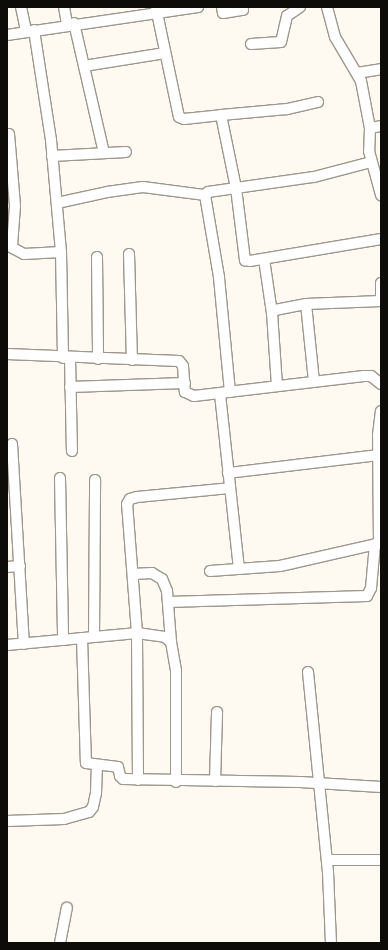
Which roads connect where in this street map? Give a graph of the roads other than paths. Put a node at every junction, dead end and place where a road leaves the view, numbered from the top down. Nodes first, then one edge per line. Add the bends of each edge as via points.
1 (21, 7) edge
2 (64, 7) edge
3 (198, 7) edge
4 (222, 7) edge
5 (243, 7) edge
6 (300, 7) edge
7 (327, 7) edge
8 (156, 10) edge
9 (71, 24) junction
10 (30, 31) junction
11 (7, 35) edge
12 (251, 44) dead end
13 (165, 53) junction
14 (84, 66) junction
15 (381, 69) edge
16 (357, 73) junction
17 (318, 102) dead end
18 (221, 115) junction
19 (381, 126) edge
20 (370, 128) junction
21 (9, 134) dead end
22 (126, 152) dead end
23 (104, 153) junction
24 (52, 156) junction
25 (372, 162) junction
26 (379, 179) edge
27 (236, 188) junction
28 (206, 195) junction
29 (381, 195) edge
30 (57, 203) junction
31 (381, 239) edge
32 (10, 246) edge
33 (61, 252) junction
34 (129, 254) dead end
35 (97, 257) dead end
36 (264, 259) junction
37 (381, 283) edge
38 (381, 301) edge
39 (306, 304) junction
40 (272, 313) junction
41 (7, 354) edge
42 (66, 358) junction
43 (98, 359) junction
44 (132, 360) junction
45 (314, 381) junction
46 (184, 383) junction
47 (381, 384) edge
48 (277, 386) junction
49 (70, 388) junction
50 (230, 392) junction
51 (220, 394) junction
52 (381, 411) edge
53 (12, 444) dead end
54 (72, 451) dead end
55 (378, 455) junction
56 (228, 473) junction
57 (60, 478) dead end
58 (95, 480) dead end
59 (230, 488) junction
60 (378, 544) edge
61 (20, 566) junction
62 (7, 567) edge
63 (239, 569) junction
64 (210, 571) dead end
65 (133, 574) junction
66 (168, 602) junction
67 (137, 633) junction
68 (94, 637) junction
69 (82, 638) junction
70 (63, 640) junction
71 (171, 642) junction
72 (24, 644) junction
73 (7, 645) edge
74 (308, 672) dead end
75 (217, 712) dead end
76 (97, 765) junction
77 (138, 780) junction
78 (215, 781) junction
79 (176, 782) junction
80 (320, 784) junction
81 (381, 787) edge
82 (7, 821) edge
83 (327, 860) junction
84 (381, 860) edge
85 (67, 908) dead end
86 (60, 943) edge
87 (331, 943) edge

1 - 10 street
2 - 9 street
3 - 8 street
4 - 5 street via 223,13 243,10
6 - 12 street via 287,16 281,42
7 - 16 street via 335,37
8 - 9 street
8 - 13 street
9 - 10 street
9 - 14 street
10 - 11 street
10 - 24 street
13 - 14 street
13 - 18 street via 179,117 184,119
14 - 23 street
15 - 16 street
16 - 20 street
17 - 18 street via 287,109
18 - 27 street
19 - 20 street
20 - 25 street
21 - 32 street via 15,206
22 - 23 street
23 - 24 street
24 - 30 street
25 - 26 street
25 - 27 street via 314,177
26 - 29 street
27 - 28 street via 208,192
27 - 36 street via 245,260
28 - 30 street via 142,187
28 - 50 street via 219,277
30 - 33 street
31 - 36 street
32 - 33 street via 24,254
33 - 42 street
34 - 44 street
35 - 43 street
36 - 40 street
37 - 38 street
38 - 39 street
39 - 40 street via 275,310
39 - 45 street
40 - 48 street
41 - 42 street
42 - 43 street
42 - 49 street
43 - 44 street
44 - 46 street via 179,361 183,366
45 - 47 street via 370,376
45 - 48 street
46 - 49 street
46 - 51 street via 189,395
48 - 50 street
49 - 54 street
50 - 51 street
51 - 56 street
52 - 55 street
53 - 61 street
55 - 56 street
55 - 60 street
56 - 59 street
57 - 70 street
58 - 68 street
59 - 63 street
59 - 65 street via 130,499 127,511
60 - 63 street via 280,566
60 - 66 street via 367,596
61 - 62 street
61 - 72 street
63 - 64 street
65 - 66 street via 152,573 158,576 165,584
65 - 67 street
66 - 71 street
67 - 68 street
67 - 71 street via 165,637
67 - 77 street
68 - 69 street
69 - 70 street
69 - 76 street via 85,761
70 - 72 street
71 - 79 street via 176,672
72 - 73 street
74 - 80 street
75 - 78 street
76 - 77 street via 118,767 121,778
76 - 82 street via 96,793 93,807 89,812 64,819
77 - 79 street
78 - 79 street
78 - 80 street
80 - 81 street
80 - 83 street
83 - 84 street
83 - 87 street
85 - 86 street

